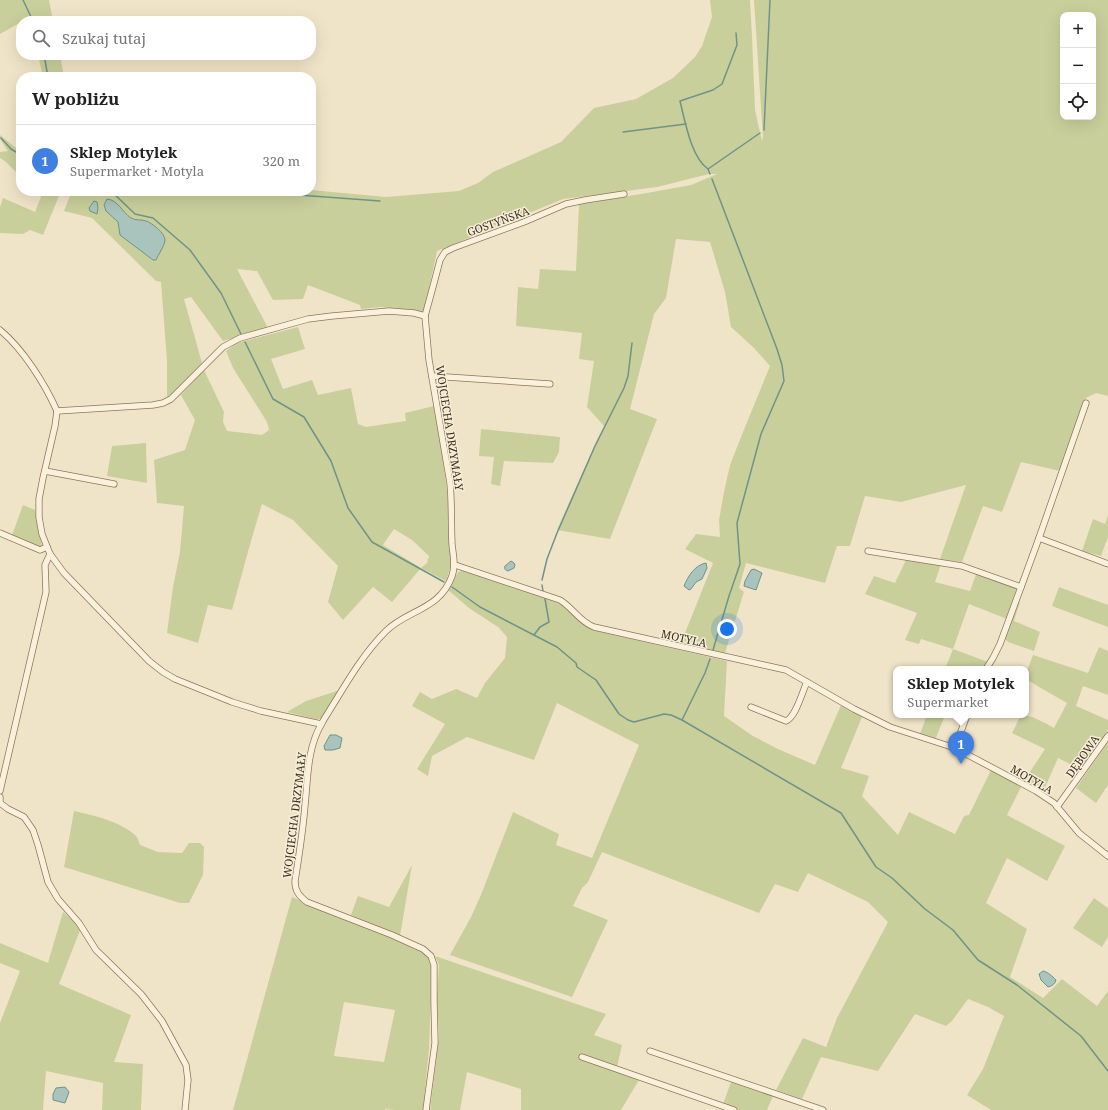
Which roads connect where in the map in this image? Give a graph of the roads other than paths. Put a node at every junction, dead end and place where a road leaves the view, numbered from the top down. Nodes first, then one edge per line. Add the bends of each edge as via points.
1 (624, 194) dead end
2 (425, 316) junction
3 (0, 330) edge
4 (432, 376) junction
5 (550, 384) dead end
6 (1086, 403) dead end
7 (57, 411) junction
8 (45, 471) junction
9 (114, 484) dead end
10 (0, 533) edge
11 (1040, 538) junction
12 (47, 547) junction
13 (868, 551) dead end
14 (50, 554) junction
15 (1108, 564) edge
16 (455, 565) junction
17 (1021, 587) junction
18 (988, 666) edge
19 (807, 682) junction
20 (750, 707) dead end
21 (966, 718) edge
22 (321, 724) junction
23 (1108, 736) edge
24 (954, 748) junction
25 (0, 791) edge
26 (0, 797) edge
27 (1057, 807) junction
28 (1108, 856) edge
29 (650, 1051) dead end
30 (582, 1057) dead end
31 (186, 1110) edge
32 (426, 1110) edge
33 (734, 1110) edge
34 (823, 1110) edge

1 - 2 street, GOSTYŃSKA via 566,204 445,252 440,260
2 - 4 street, WOJCIECHA DRZYMAŁY
2 - 7 street via 389,311 308,319 240,338 223,347 180,391 163,403
3 - 7 street via 42,382
4 - 5 street
4 - 16 street, WOJCIECHA DRZYMAŁY via 450,483
6 - 11 street
7 - 8 street
8 - 9 street
8 - 12 street via 39,499 39,517
10 - 12 street via 40,550
11 - 15 street
11 - 17 street
12 - 14 street
13 - 17 street via 962,566
14 - 22 street via 64,573 149,661 163,672 232,702
14 - 25 street via 45,565 46,592
16 - 19 street, MOTYLA via 560,600 586,624 594,627 786,670
16 - 22 street, WOJCIECHA DRZYMAŁY via 446,588 437,598 388,629 377,641 358,664
17 - 18 street via 1000,644
19 - 20 street via 789,720
19 - 24 street, MOTYLA via 890,727
21 - 24 street
22 - 32 street, WOJCIECHA DRZYMAŁY via 309,760 306,805 295,881 297,893 307,902 392,935 423,949 431,956 434,964 435,1043
23 - 27 street, DĘBOWA
24 - 27 street, MOTYLA via 1036,790
26 - 31 street via 0,803 24,817 33,830 48,882 58,899 79,923 96,950 140,994 162,1021 186,1065
27 - 28 street, MOTYLA via 1079,833
29 - 34 street
30 - 33 street

